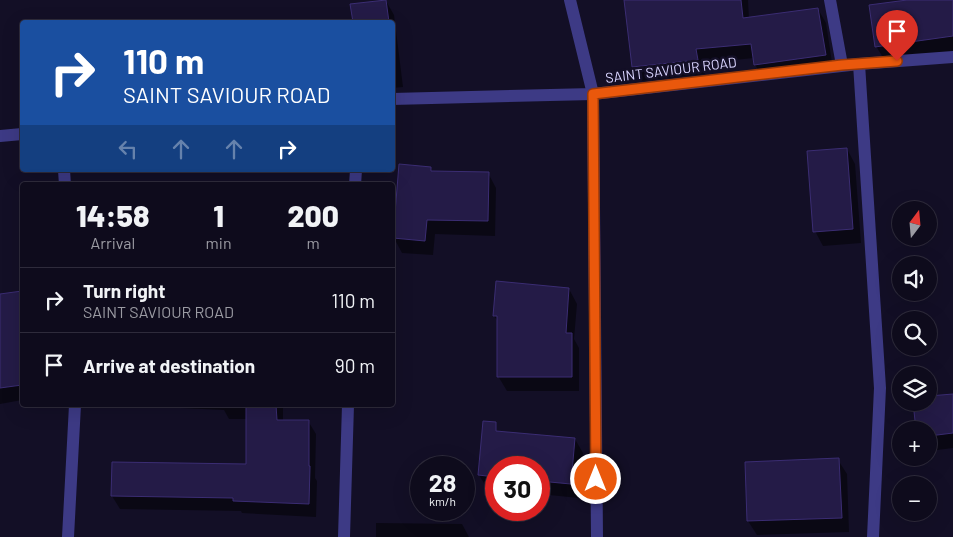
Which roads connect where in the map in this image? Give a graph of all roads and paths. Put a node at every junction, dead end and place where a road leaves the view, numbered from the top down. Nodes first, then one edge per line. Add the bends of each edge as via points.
1 (570, 0) edge
2 (830, 0) edge
3 (953, 57) edge
4 (859, 64) junction
5 (842, 65) junction
6 (593, 94) junction
7 (395, 99) edge
8 (20, 134) edge
9 (0, 136) edge
10 (75, 407) edge
11 (348, 407) edge
12 (68, 537) edge
13 (344, 537) edge
14 (597, 537) edge
15 (873, 537) edge

1 - 6 street
2 - 5 street
3 - 4 street, SAINT SAVIOUR ROAD
4 - 5 street, SAINT SAVIOUR ROAD
4 - 15 street via 880,388
5 - 6 street, SAINT SAVIOUR ROAD
6 - 7 street, SAINT SAVIOUR ROAD
6 - 14 street
8 - 9 street
10 - 12 street
11 - 13 street

